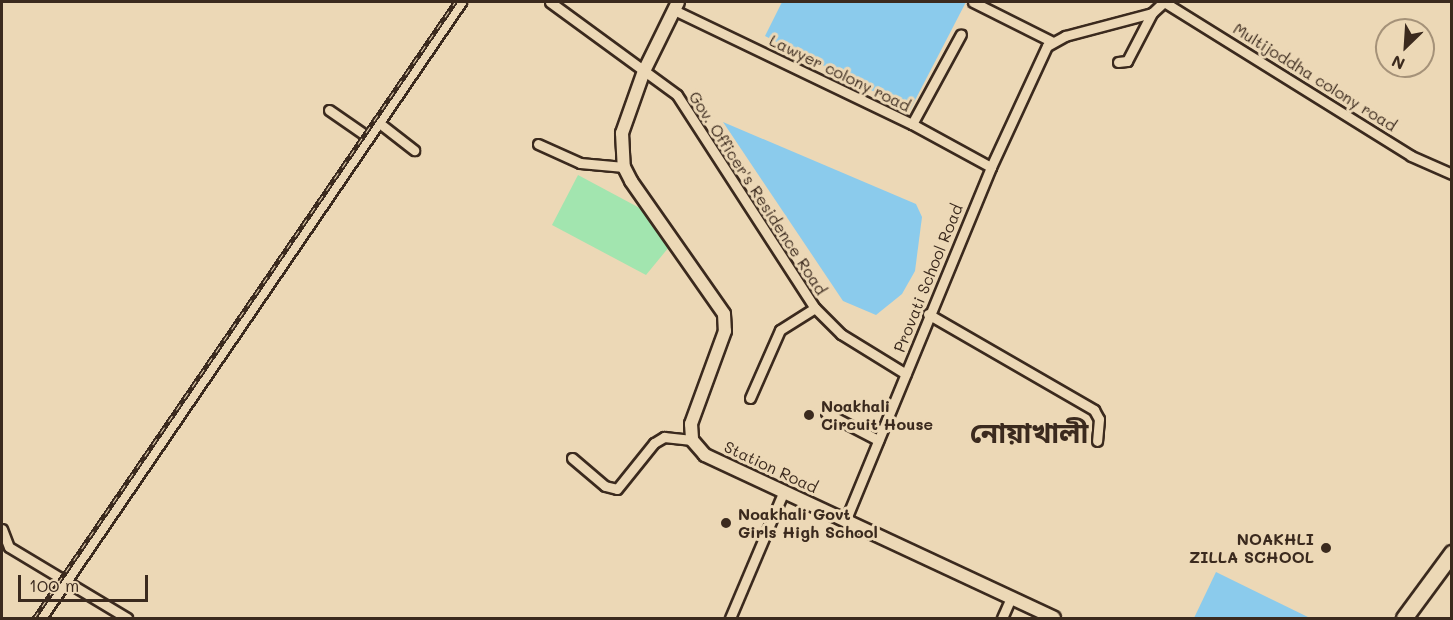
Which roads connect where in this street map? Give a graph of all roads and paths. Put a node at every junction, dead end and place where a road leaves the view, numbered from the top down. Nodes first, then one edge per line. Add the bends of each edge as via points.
1 (461, 2) edge
2 (550, 2) edge
3 (973, 2) edge
4 (1166, 5) edge
5 (676, 6) edge
6 (1152, 14) junction
7 (961, 34) dead end
8 (1052, 41) junction
9 (1118, 62) dead end
10 (644, 71) junction
11 (329, 110) dead end
12 (378, 122) junction
13 (912, 124) junction
14 (368, 137) junction
15 (538, 144) dead end
16 (414, 150) dead end
17 (624, 167) junction
18 (991, 167) junction
19 (1452, 174) edge
20 (815, 308) junction
21 (928, 314) junction
22 (906, 374) junction
23 (750, 399) dead end
24 (826, 413) dead end
25 (692, 440) junction
26 (878, 440) junction
27 (1097, 441) dead end
28 (572, 458) dead end
29 (784, 491) junction
30 (846, 519) junction
31 (2, 529) edge
32 (1452, 553) edge
33 (66, 581) junction
34 (1011, 598) junction
35 (41, 618) edge
36 (127, 618) edge
37 (730, 618) edge
38 (1002, 618) edge
39 (1054, 618) edge
40 (1404, 618) edge

1 - 12 street
2 - 10 street, Gov. Officer's Residence Road
3 - 8 street
4 - 6 street
4 - 19 street, Multijoddha colony road via 1411,156
5 - 10 street
5 - 13 street, Lawyer colony road
6 - 8 street
6 - 9 street via 1127,61
7 - 13 street
8 - 18 street, Provati School Road
10 - 17 street via 622,133
10 - 20 street, Gov. Officer's Residence Road via 677,95
11 - 14 street
12 - 14 street
12 - 16 street
13 - 18 street, Lawyer colony road
14 - 33 street
15 - 17 street via 580,163
17 - 25 street via 724,314 725,331 691,424
18 - 21 street, Provati School Road
20 - 22 street, Gov. Officer's Residence Road via 841,334
20 - 23 street via 780,330
21 - 22 street, Provati School Road
21 - 27 street via 1094,410 1099,419
22 - 26 street, Provati School Road
24 - 26 street
25 - 28 street via 664,437 654,443 617,489 605,486
25 - 29 street, Station Road via 705,455
26 - 30 street, Provati School Road
29 - 30 street, Station Road
29 - 37 street
30 - 34 street, Station Road
31 - 33 street via 9,547
32 - 40 highway
33 - 35 street
33 - 36 street
34 - 38 street
34 - 39 street, Station Road

